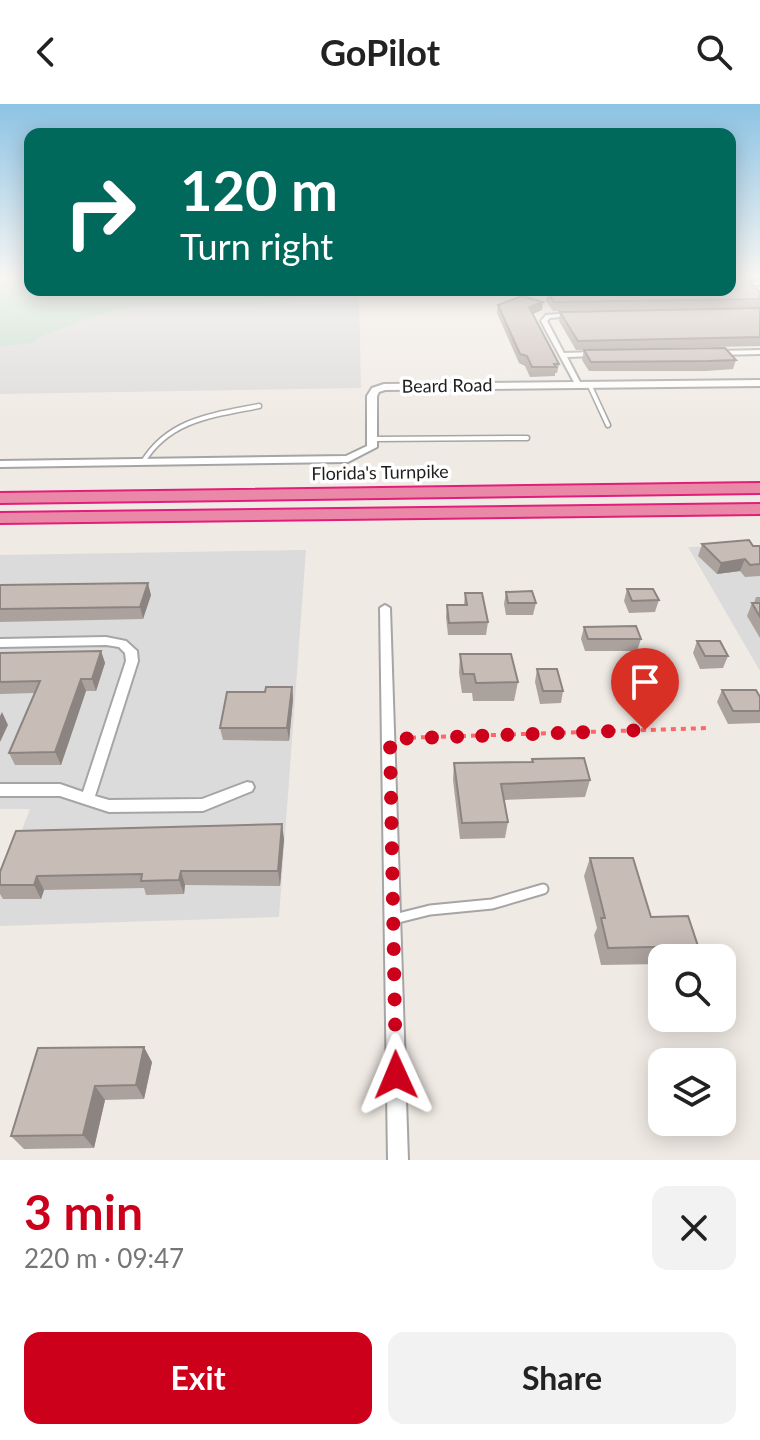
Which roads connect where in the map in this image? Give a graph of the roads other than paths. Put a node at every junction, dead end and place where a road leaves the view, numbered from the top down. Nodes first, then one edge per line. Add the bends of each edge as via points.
1 (548, 326) edge
2 (760, 352) edge
3 (714, 353) edge
4 (608, 354) edge
5 (562, 355) junction
6 (760, 383) edge
7 (584, 384) junction
8 (259, 406) dead end
9 (608, 425) dead end
10 (527, 438) dead end
11 (374, 439) junction
12 (143, 462) junction
13 (0, 464) edge
14 (760, 488) edge
15 (411, 493) junction
16 (0, 498) edge
17 (760, 509) edge
18 (413, 513) junction
19 (0, 518) edge
20 (385, 608) dead end
21 (0, 643) edge
22 (247, 787) dead end
23 (0, 790) edge
24 (87, 799) junction
25 (543, 889) dead end
26 (393, 919) junction
27 (398, 1160) edge

1 - 5 street
2 - 3 street
4 - 5 street
5 - 7 street
6 - 7 street, Beard Road
7 - 9 lane
7 - 11 street, Beard Road via 384,387 372,396
8 - 12 lane via 175,426
10 - 11 lane
11 - 12 street via 364,453 336,461
12 - 13 street
14 - 15 highway, Florida's Turnpike
15 - 16 highway, Florida's Turnpike
15 - 18 lane
17 - 18 highway, Florida's Turnpike
18 - 19 highway, Florida's Turnpike
20 - 26 street
21 - 24 street via 106,641 131,651
22 - 24 street via 203,805 109,806
23 - 24 street via 60,790
25 - 26 lane via 492,904
26 - 27 street

